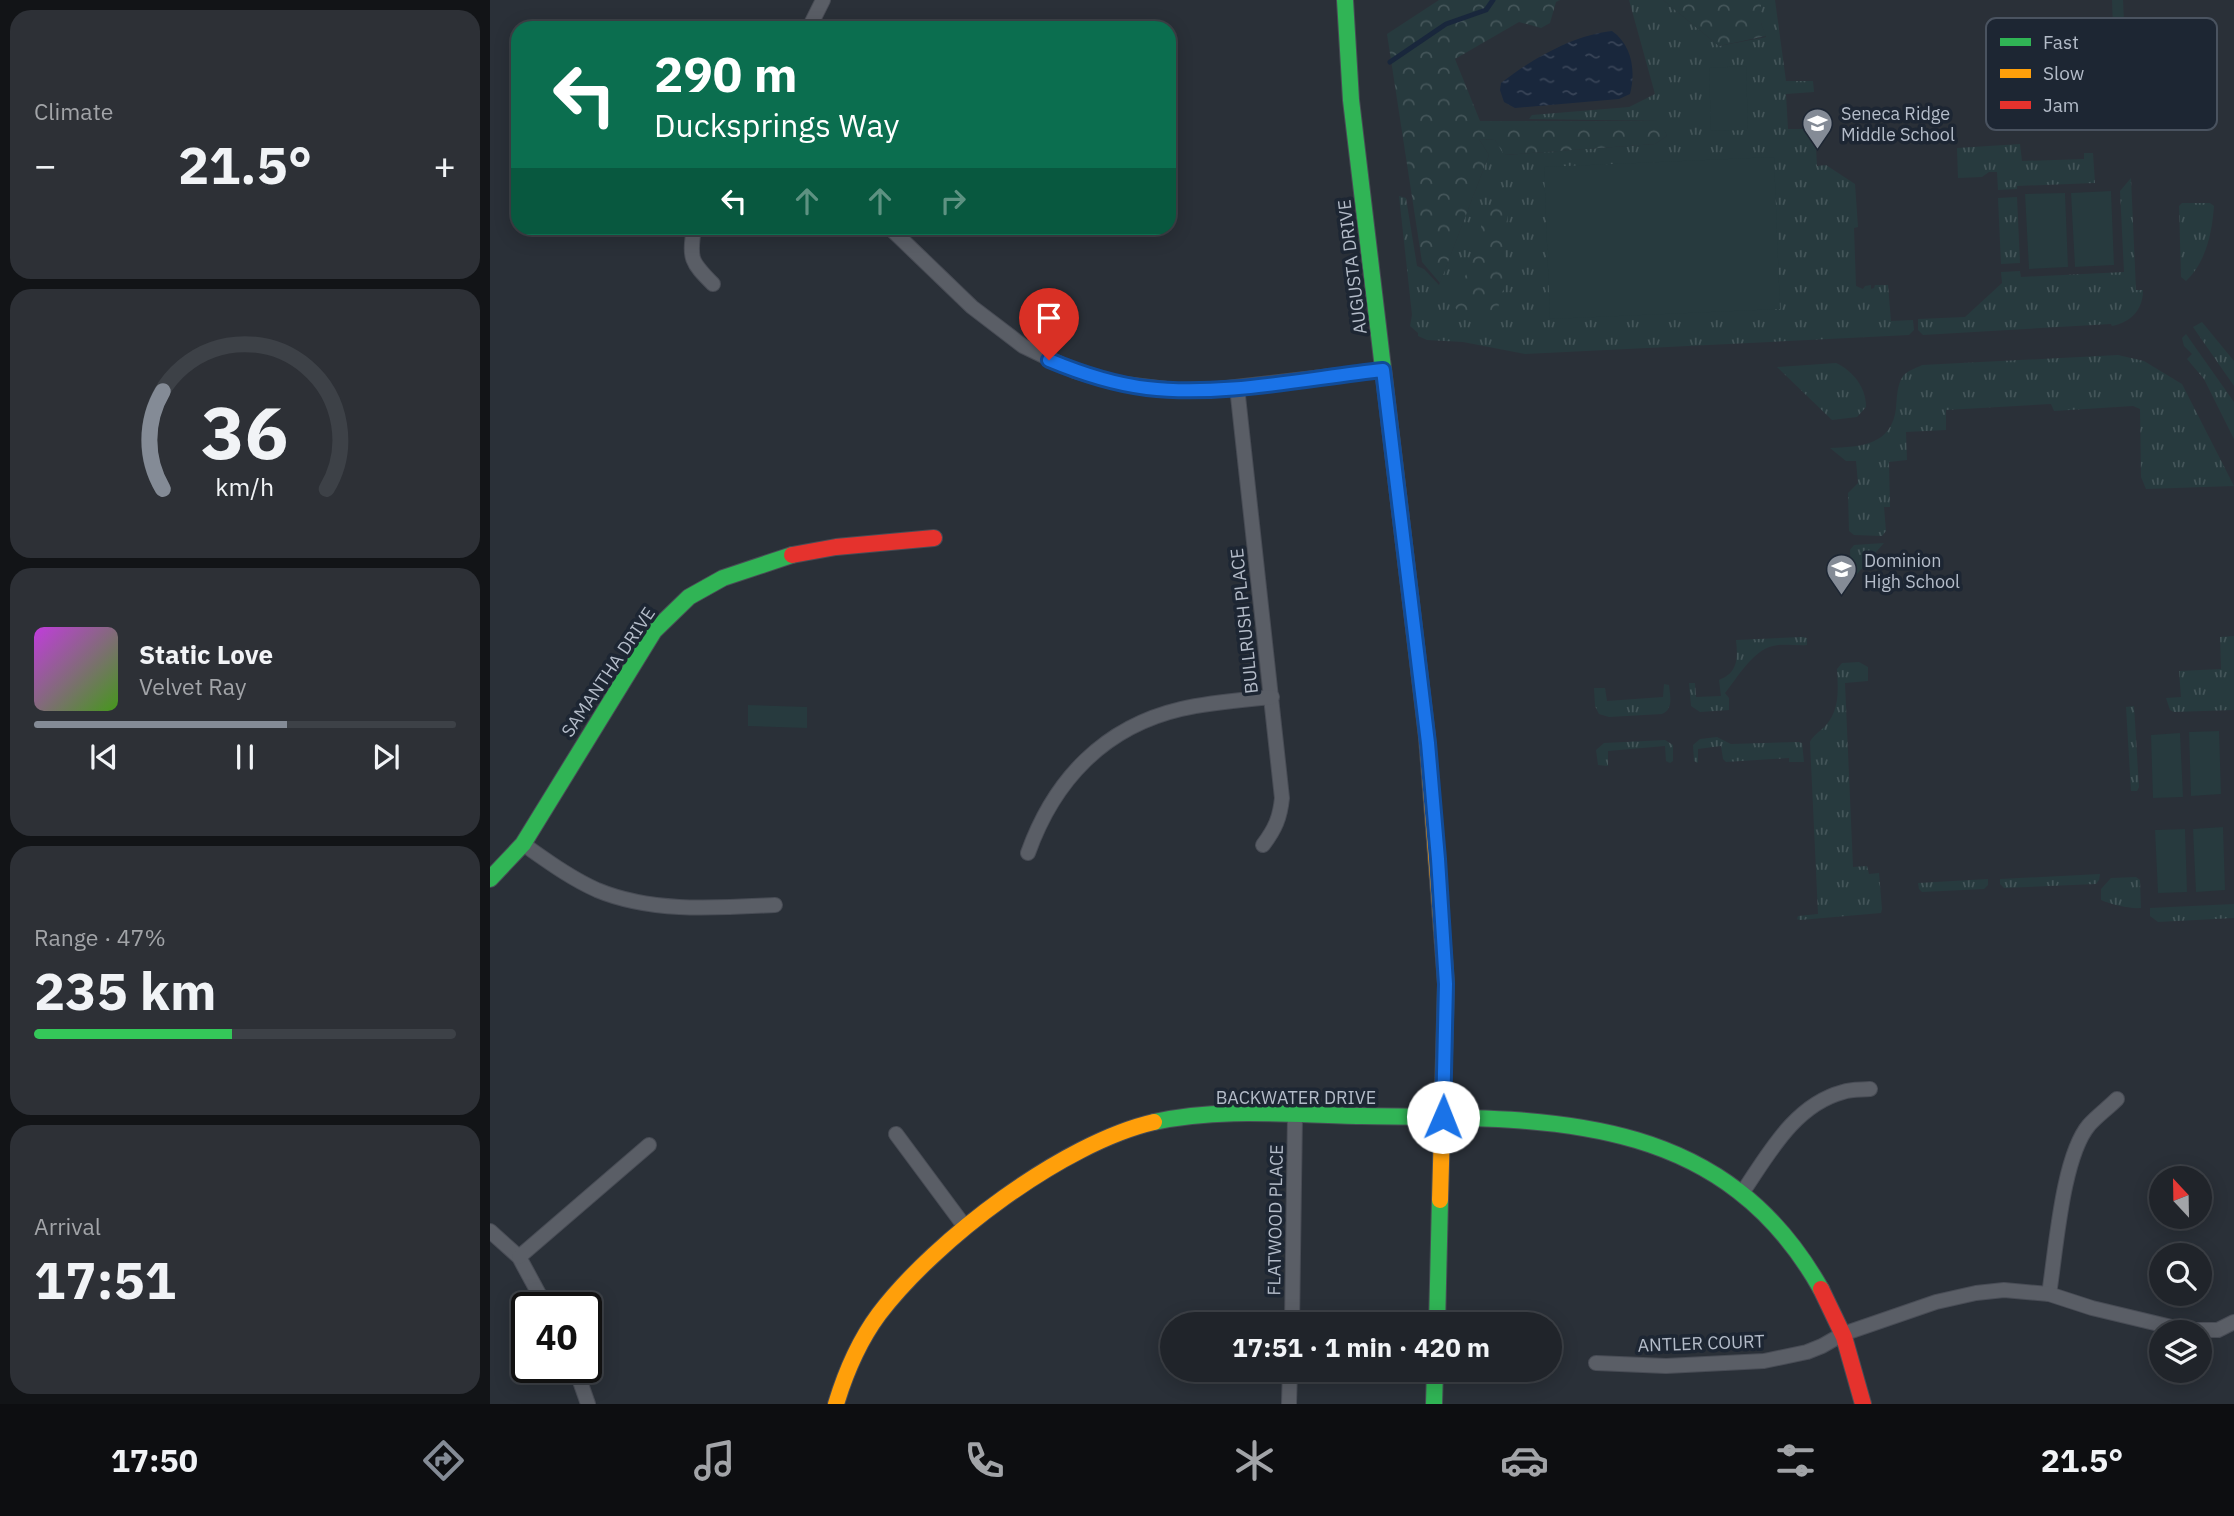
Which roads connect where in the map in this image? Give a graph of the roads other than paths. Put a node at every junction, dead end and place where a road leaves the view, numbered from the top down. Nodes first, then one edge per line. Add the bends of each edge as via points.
1 (823, 0) edge
2 (1345, 0) edge
3 (812, 21) edge
4 (693, 235) edge
5 (897, 235) edge
6 (713, 284) dead end
7 (1383, 370) junction
8 (1237, 387) junction
9 (934, 538) dead end
10 (1272, 697) junction
11 (523, 844) junction
12 (1263, 845) dead end
13 (1028, 853) dead end
14 (490, 878) edge
15 (775, 905) dead end
16 (1870, 1089) dead end
17 (2117, 1099) dead end
18 (1295, 1115) junction
19 (1443, 1117) junction
20 (895, 1134) dead end
21 (649, 1145) dead end
22 (1742, 1194) junction
23 (965, 1227) junction
24 (490, 1231) edge
25 (519, 1257) junction
26 (538, 1292) edge
27 (2049, 1294) junction
28 (1292, 1312) edge
29 (1437, 1312) edge
30 (2234, 1322) edge
31 (1843, 1334) junction
32 (1596, 1363) dead end
33 (1290, 1382) edge
34 (1435, 1382) edge
35 (581, 1383) edge
36 (588, 1404) edge
37 (836, 1404) edge
38 (1289, 1404) edge
39 (1434, 1404) edge
40 (1863, 1404) edge

1 - 3 street
2 - 7 street, AUGUSTA DRIVE via 1351,100
4 - 6 street via 690,252
5 - 8 street via 972,307 1049,360 1146,388
7 - 8 street
7 - 19 street, AUGUSTA DRIVE via 1438,859 1446,984
8 - 10 street, BULLRUSH PLACE
9 - 11 street, SAMANTHA DRIVE via 789,555 723,578 689,597 654,631
10 - 12 street, BULLRUSH PLACE via 1282,798 1276,828
10 - 13 street via 1179,709 1125,730 1079,766 1060,788
11 - 14 street, SAMANTHA DRIVE
11 - 15 street via 578,880 626,899 678,907
16 - 22 street via 1845,1091 1807,1110 1790,1125
17 - 27 street via 2088,1126 2075,1147
18 - 19 street, BACKWATER DRIVE
18 - 23 street, BACKWATER DRIVE via 1187,1116 1121,1132 1043,1170
18 - 28 street, FLATWOOD PLACE
19 - 22 street, BACKWATER DRIVE via 1581,1126 1624,1135 1713,1173
19 - 29 street, AUGUSTA DRIVE
20 - 23 street
21 - 25 street
22 - 31 street, BACKWATER DRIVE via 1796,1250
23 - 37 street, BACKWATER DRIVE via 894,1295 858,1348
24 - 25 street
25 - 26 street
27 - 30 street, ANTLER COURT via 2183,1330 2218,1330
27 - 31 street, ANTLER COURT via 1976,1293
31 - 32 street, ANTLER COURT via 1807,1352 1764,1361 1666,1366
31 - 40 street, BACKWATER DRIVE
33 - 38 street
34 - 39 street
35 - 36 street

